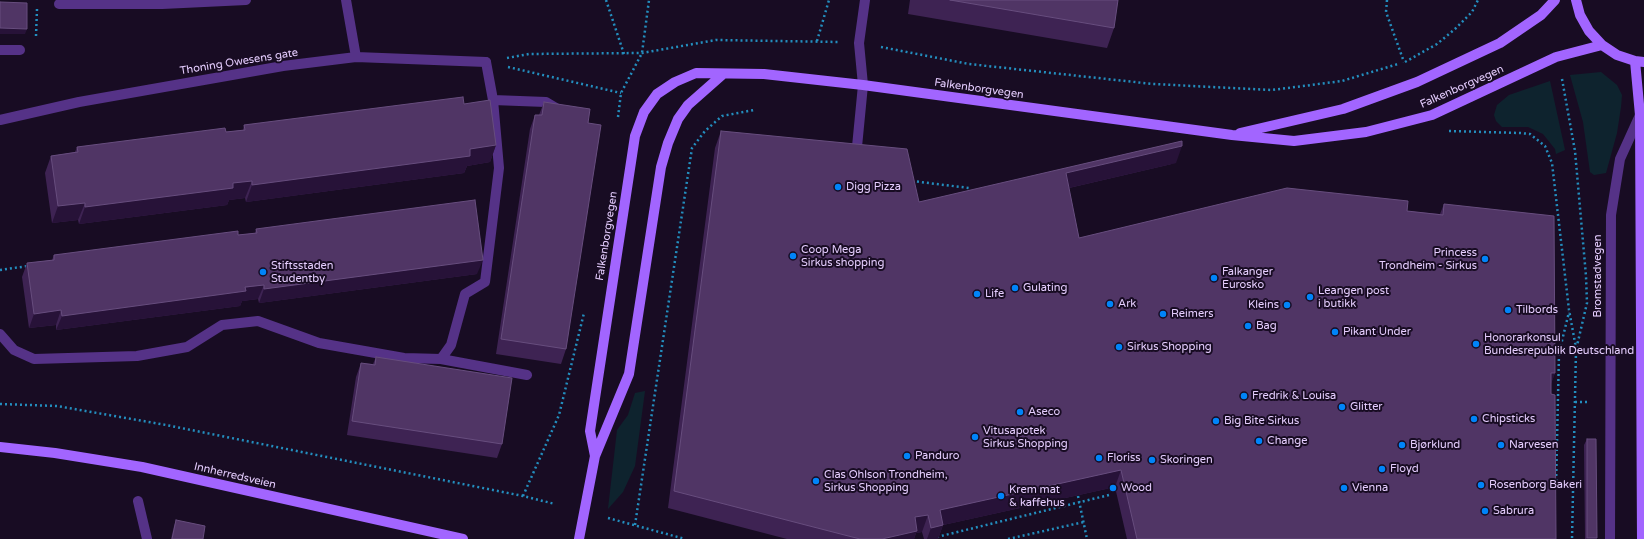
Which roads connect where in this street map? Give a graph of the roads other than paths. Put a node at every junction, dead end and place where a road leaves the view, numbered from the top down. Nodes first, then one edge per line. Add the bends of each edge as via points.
1 (246, 0) edge
2 (346, 0) edge
3 (865, 0) edge
4 (1555, 0) edge
5 (1576, 0) edge
6 (59, 4) dead end
7 (1602, 45) junction
8 (0, 50) edge
9 (20, 50) dead end
10 (356, 57) junction
11 (1640, 61) edge
12 (722, 75) junction
13 (863, 85) junction
14 (493, 100) junction
15 (556, 108) edge
16 (1640, 115) junction
17 (0, 120) edge
18 (1232, 135) junction
19 (856, 162) edge
20 (0, 334) edge
21 (441, 359) junction
22 (527, 375) dead end
23 (0, 447) edge
24 (595, 456) junction
25 (138, 501) dead end
26 (147, 539) edge
27 (463, 539) edge
28 (578, 539) edge
29 (1610, 539) edge
30 (1642, 539) edge

1 - 6 street via 162,4
2 - 10 street
3 - 13 street via 859,43
4 - 18 main road, Falkenborgvegen via 1541,15 1500,43 1417,82 1343,109
5 - 7 main road via 1580,15 1589,31
7 - 11 main road via 1617,55
7 - 18 main road, Falkenborgvegen via 1556,57 1432,115 1366,132 1294,141
8 - 9 street
10 - 14 street, Thoning Owesens gate via 486,62
10 - 17 street, Thoning Owesens gate via 283,66 94,99
11 - 16 main road, Bromstadvegen
12 - 13 main road, Falkenborgvegen via 764,74
12 - 24 main road, Falkenborgvegen via 688,105 678,119 668,143 661,167 629,374
12 - 24 main road, Falkenborgvegen via 696,73 675,82 657,94 644,112 635,136 591,423
13 - 18 main road, Falkenborgvegen
13 - 19 street
14 - 15 street via 546,102
14 - 21 street via 499,168 485,282 465,294 451,345
16 - 29 street, Bromstadvegen via 1620,159 1611,215
16 - 30 main road, Bromstadvegen
20 - 21 street via 14,350 34,360 137,356 187,347 222,325 258,321 319,344 404,358
21 - 22 street
23 - 27 main road, Innherredsveien via 142,467
24 - 28 main road, Falkenborgvegen
25 - 26 street

